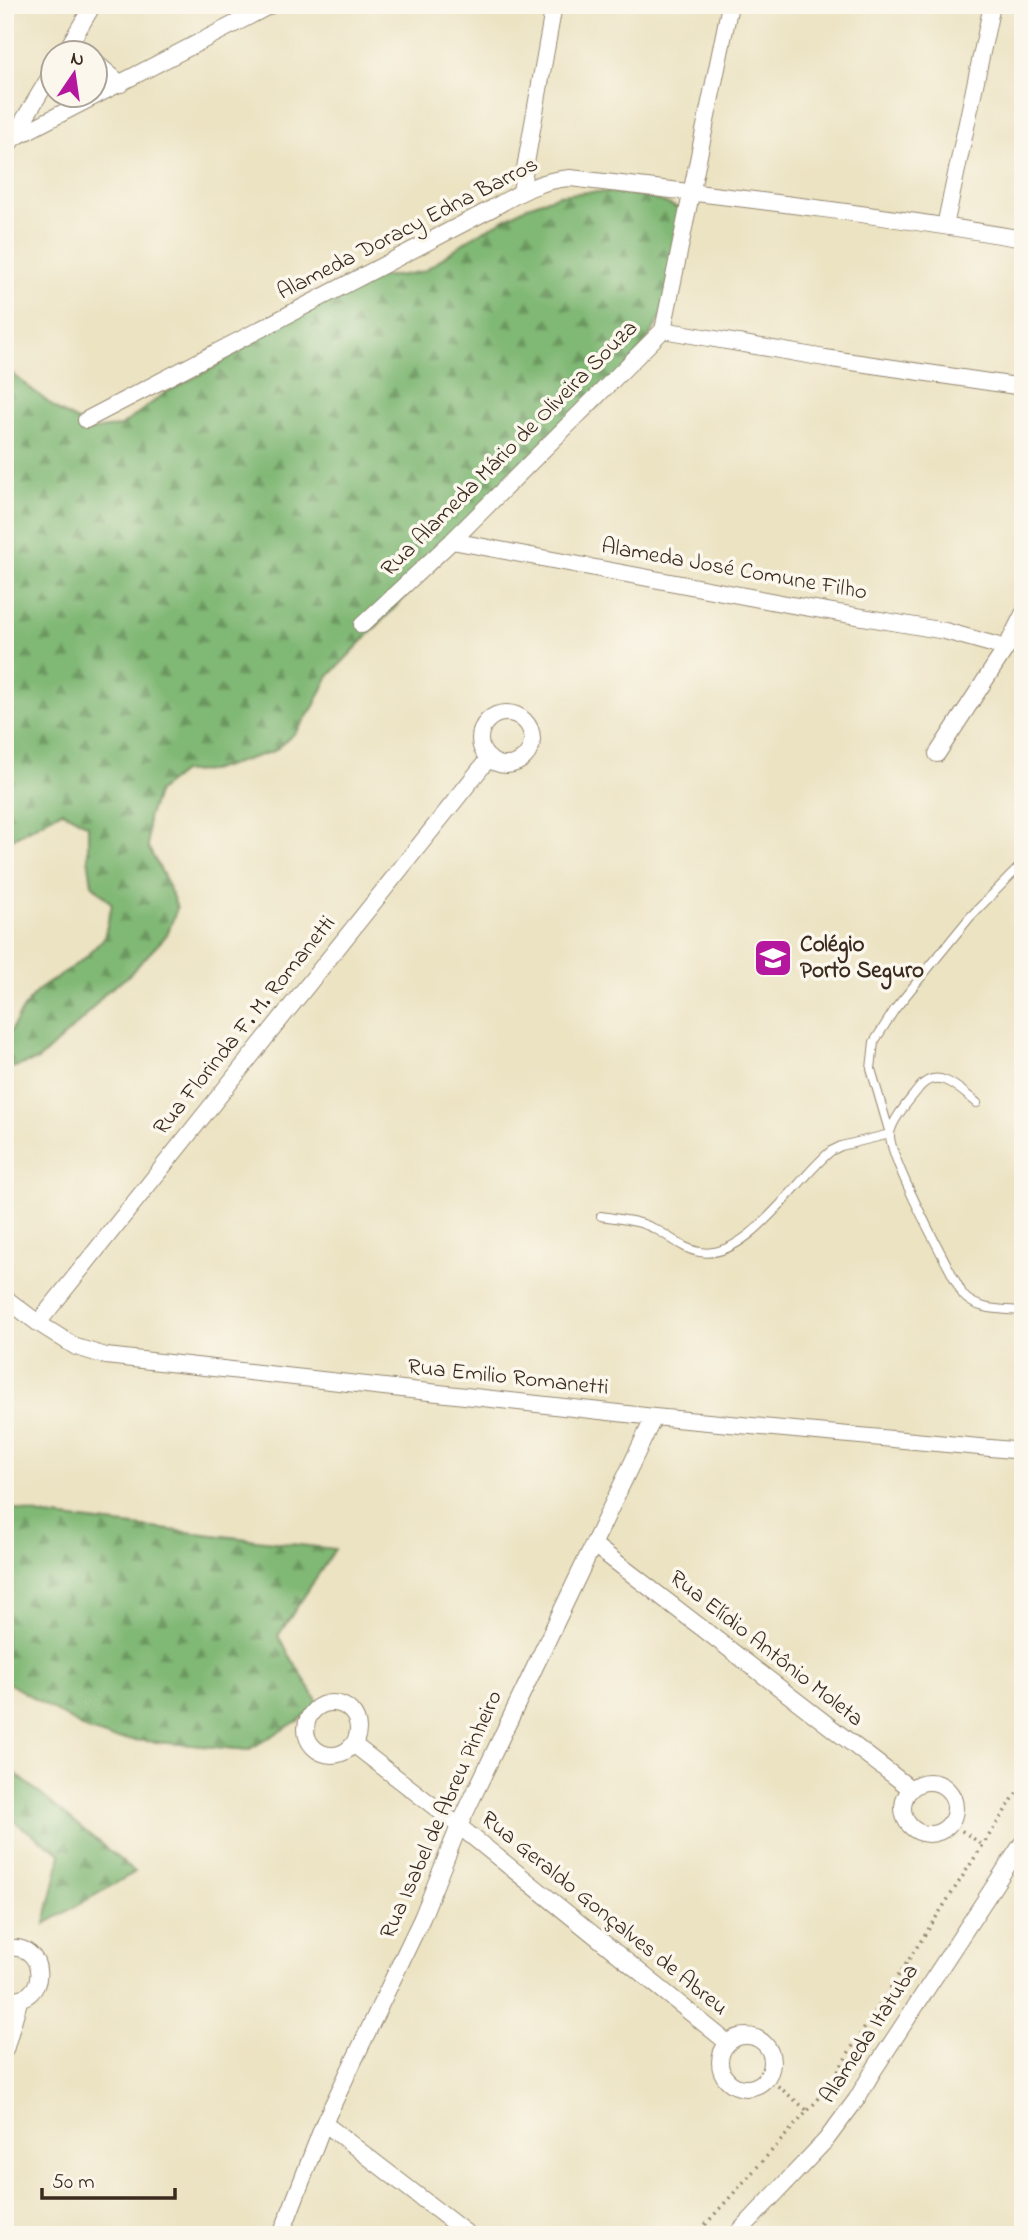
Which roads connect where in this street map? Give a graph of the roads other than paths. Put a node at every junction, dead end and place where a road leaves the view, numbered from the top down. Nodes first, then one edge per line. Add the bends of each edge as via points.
1 (93, 5) edge
2 (271, 5) edge
3 (554, 5) edge
4 (730, 5) edge
5 (992, 5) edge
6 (77, 32) junction
7 (73, 38) edge
8 (80, 38) edge
9 (108, 73) edge
10 (121, 84) junction
11 (38, 96) edge
12 (9, 145) edge
13 (522, 191) junction
14 (692, 193) junction
15 (946, 226) junction
16 (1023, 239) edge
17 (663, 330) junction
18 (1023, 387) edge
19 (86, 420) dead end
20 (452, 541) junction
21 (1023, 614) edge
22 (362, 625) dead end
23 (1006, 648) junction
24 (937, 754) dead end
25 (489, 758) dead end
26 (1023, 863) edge
27 (977, 1103) dead end
28 (890, 1134) junction
29 (601, 1216) dead end
30 (5, 1298) edge
31 (1023, 1311) edge
32 (38, 1323) junction
33 (654, 1417) junction
34 (1023, 1451) edge
35 (594, 1545) junction
36 (353, 1745) dead end
37 (911, 1789) junction
38 (459, 1826) junction
39 (1023, 1842) edge
40 (5, 1949) edge
41 (13, 1998) edge
42 (727, 2043) junction
43 (5, 2050) edge
44 (324, 2123) junction
45 (281, 2235) edge
46 (469, 2235) edge
47 (736, 2235) edge

1 - 6 street
2 - 10 street
3 - 13 street
4 - 14 street, Rua Alameda Mário de Oliveira Souza
5 - 15 street
6 - 7 street
6 - 8 street
9 - 10 street
10 - 12 street
11 - 12 street
13 - 14 street, Alameda Doracy Edna Barros via 551,179 570,178
13 - 19 street, Alameda Doracy Edna Barros
14 - 15 street, Alameda Doracy Edna Barros
14 - 17 street, Rua Alameda Mário de Oliveira Souza
15 - 16 street, Alameda Doracy Edna Barros
17 - 18 street
17 - 20 street, Rua Alameda Mário de Oliveira Souza
20 - 22 street, Rua Alameda Mário de Oliveira Souza
20 - 23 street, Alameda José Comune Filho via 945,631
21 - 23 street
23 - 24 street
25 - 32 street, Rua Florinda F. M. Romanetti
26 - 28 lane via 970,917 874,1042 871,1069
27 - 28 lane via 950,1082 930,1079 900,1112
28 - 29 lane via 831,1151 756,1228 723,1252 701,1253 651,1227
28 - 31 lane via 906,1181 963,1295 981,1307
30 - 32 street, Rua Emilio Romanetti
32 - 33 street, Rua Emilio Romanetti via 76,1347 106,1356
33 - 34 street, Rua Emilio Romanetti
33 - 35 street, Rua Isabel de Abreu Pinheiro
35 - 37 street, Rua Elídio Antônio Moleta
35 - 38 street, Rua Isabel de Abreu Pinheiro
36 - 38 street, Rua Geraldo Gonçalves de Abreu
37 - 37 street via 926,1782 943,1786 953,1798 955,1807 944,1829 928,1833 906,1821 903,1804
38 - 42 street, Rua Geraldo Gonçalves de Abreu
38 - 44 street, Rua Isabel de Abreu Pinheiro via 422,1918
39 - 47 street, Alameda Itatuba via 856,2101 826,2140
40 - 41 street via 27,1952 38,1965 34,1989
41 - 43 street
42 - 42 street, Rua Geraldo Gonçalves de Abreu via 751,2036 766,2045 772,2061 767,2077 744,2088 729,2081 720,2058
44 - 45 street, Rua Isabel de Abreu Pinheiro
44 - 46 street

